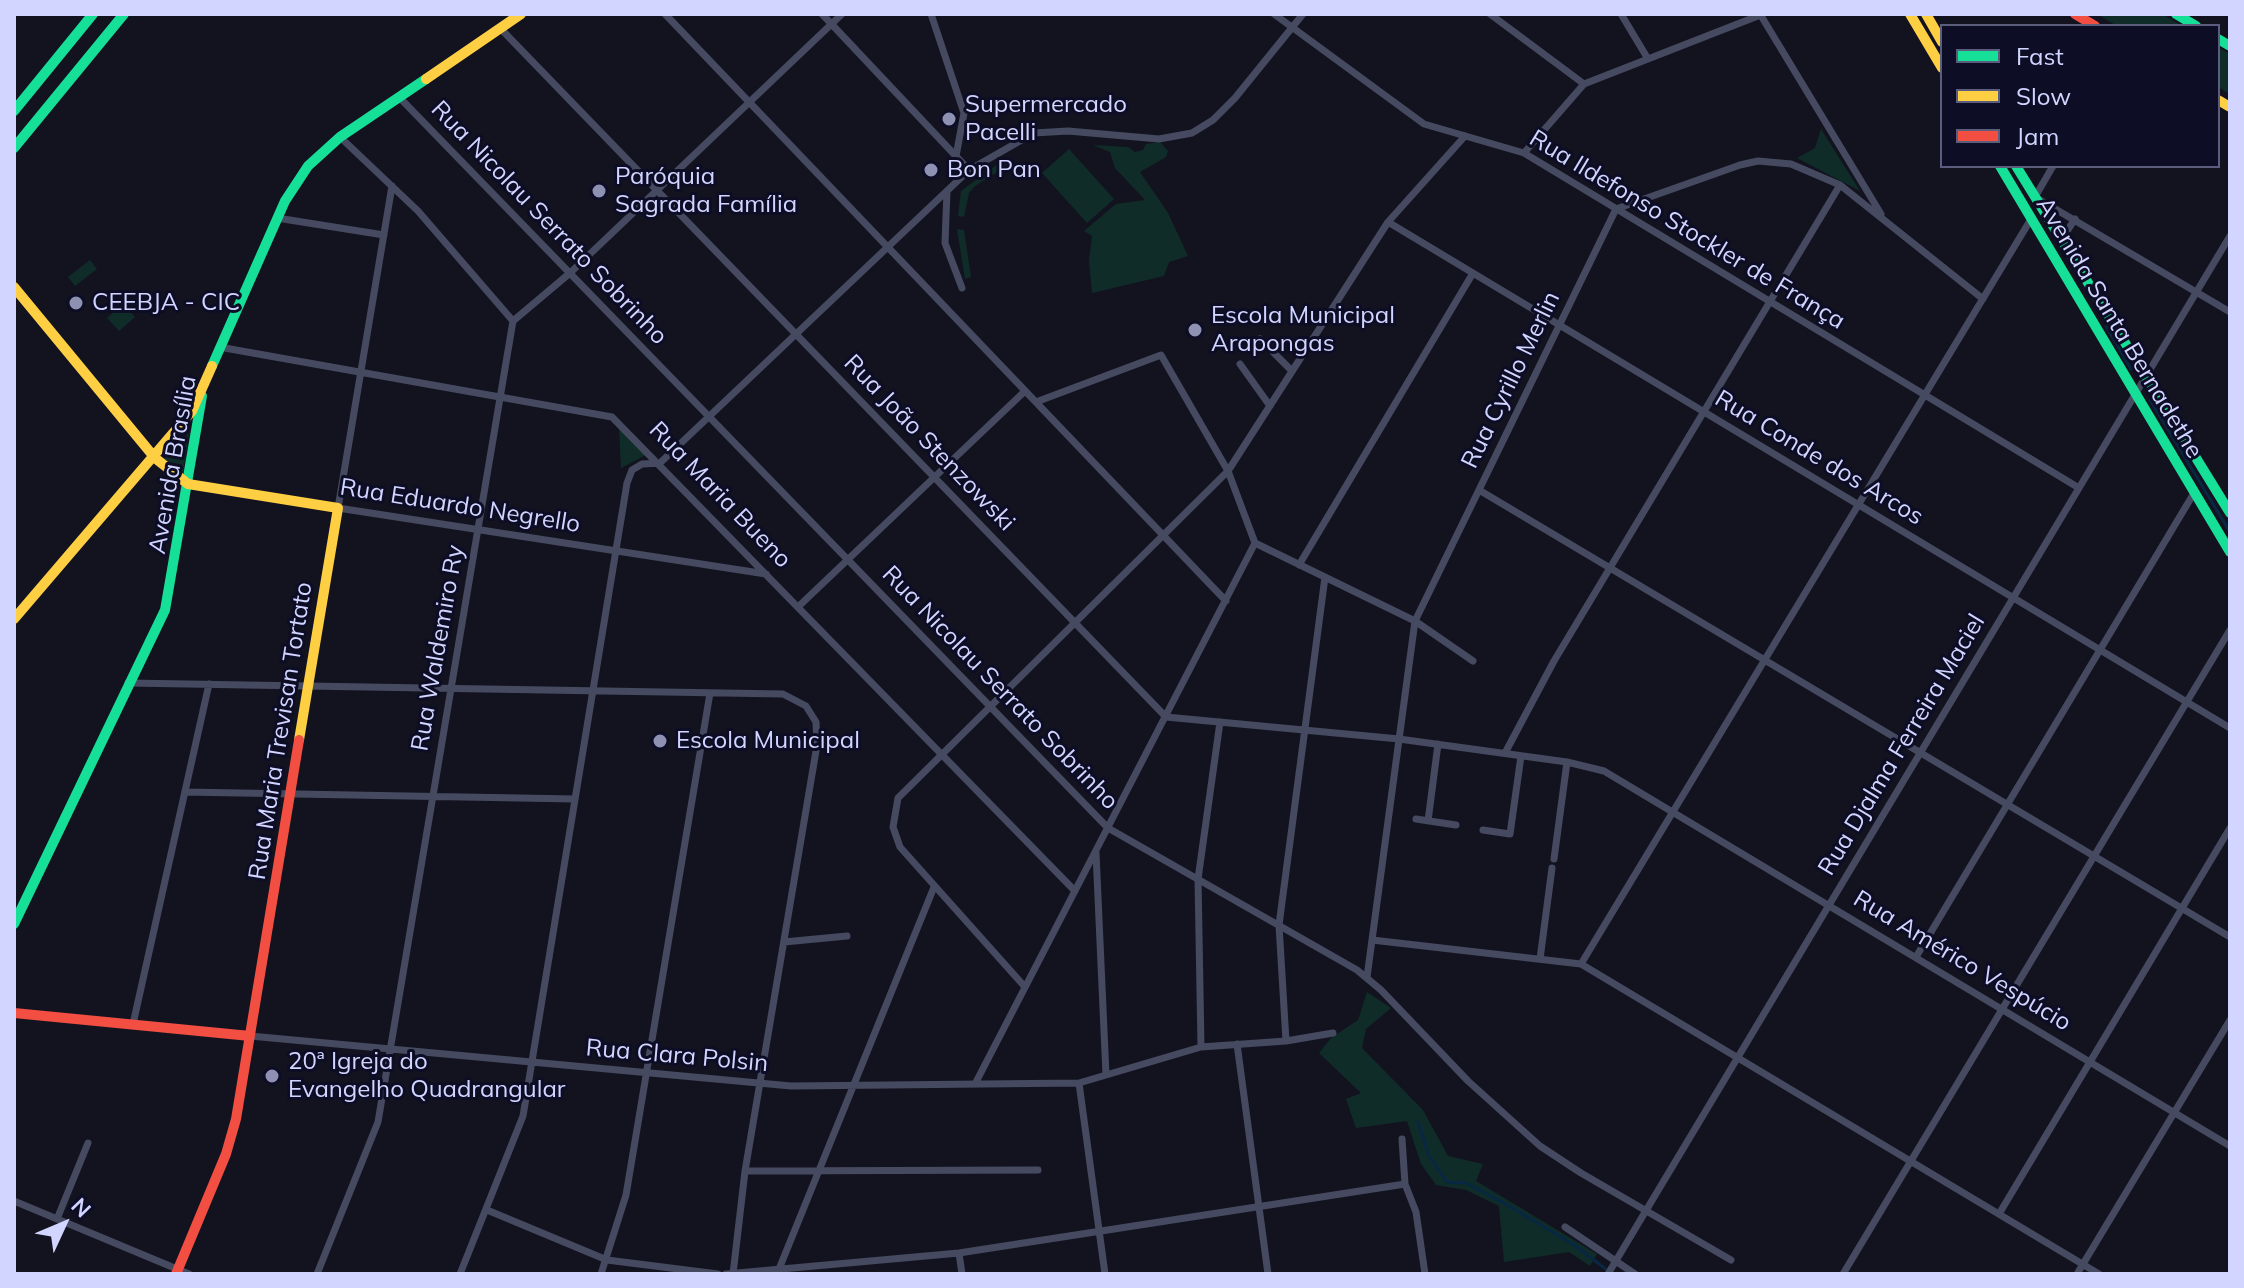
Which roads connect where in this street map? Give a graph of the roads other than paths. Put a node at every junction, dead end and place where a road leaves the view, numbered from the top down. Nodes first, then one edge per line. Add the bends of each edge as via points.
1 (124, 14) edge
2 (521, 14) edge
3 (665, 14) edge
4 (822, 14) edge
5 (842, 14) edge
6 (931, 14) edge
7 (1274, 14) edge
8 (1303, 14) edge
9 (1490, 14) edge
10 (1621, 14) edge
11 (1761, 14) edge
12 (1910, 14) edge
13 (1926, 14) edge
14 (87, 16) edge
15 (832, 24) junction
16 (500, 28) junction
17 (1292, 28) junction
18 (1940, 38) edge
19 (1648, 59) junction
20 (1940, 65) edge
21 (1584, 84) junction
22 (399, 97) junction
23 (749, 102) junction
24 (14, 111) edge
25 (1465, 136) junction
26 (340, 137) junction
27 (14, 148) edge
28 (1524, 153) junction
29 (956, 156) junction
30 (2001, 168) edge
31 (2017, 168) edge
32 (2052, 168) edge
33 (969, 170) junction
34 (1840, 185) junction
35 (392, 186) junction
36 (657, 191) junction
37 (947, 191) junction
38 (2035, 197) junction
39 (1616, 209) junction
40 (277, 218) junction
41 (2031, 219) junction
42 (2075, 219) junction
43 (1885, 221) junction
44 (1388, 222) junction
45 (384, 235) junction
46 (2230, 236) edge
47 (2061, 240) junction
48 (887, 247) junction
49 (570, 273) junction
50 (1473, 273) junction
51 (14, 287) edge
52 (962, 288) dead end
53 (2197, 292) junction
54 (1983, 299) junction
55 (1770, 302) junction
56 (2230, 312) edge
57 (513, 321) junction
58 (1559, 325) junction
59 (796, 334) junction
60 (1260, 339) dead end
61 (219, 347) junction
62 (1240, 364) dead end
63 (361, 371) junction
64 (1292, 371) junction
65 (2147, 375) junction
66 (203, 389) junction
67 (1025, 391) junction
68 (500, 395) junction
69 (1924, 395) junction
70 (2135, 395) junction
71 (1036, 402) junction
72 (1270, 406) junction
73 (1704, 412) junction
74 (709, 417) junction
75 (155, 458) junction
76 (660, 463) junction
77 (1228, 471) junction
78 (934, 478) junction
79 (188, 484) junction
80 (2079, 488) junction
81 (1479, 490) junction
82 (2194, 493) junction
83 (1858, 505) junction
84 (338, 508) junction
85 (2230, 513) edge
86 (478, 529) junction
87 (1163, 535) junction
88 (1255, 543) junction
89 (616, 551) junction
90 (2230, 552) edge
91 (848, 560) junction
92 (1299, 565) junction
93 (1610, 568) junction
94 (768, 574) junction
95 (1325, 577) junction
96 (2013, 598) junction
97 (1226, 601) junction
98 (799, 606) junction
99 (14, 619) edge
100 (1415, 621) junction
101 (1074, 622) junction
102 (2230, 630) edge
103 (2100, 650) junction
104 (1764, 660) junction
105 (1473, 661) dead end
106 (128, 683) junction
107 (209, 684) junction
108 (309, 686) junction
109 (451, 688) junction
110 (593, 691) junction
111 (710, 693) junction
112 (2187, 702) junction
113 (989, 706) junction
114 (1166, 717) junction
115 (1220, 722) junction
116 (2230, 728) edge
117 (1305, 730) junction
118 (1399, 739) junction
119 (1438, 744) junction
120 (941, 753) junction
121 (1505, 753) junction
122 (1921, 753) junction
123 (1521, 756) junction
124 (1567, 762) junction
125 (185, 792) junction
126 (291, 794) junction
127 (433, 796) junction
128 (575, 799) junction
129 (2008, 804) junction
130 (1674, 810) junction
131 (1416, 819) dead end
132 (1428, 821) junction
133 (1456, 825) dead end
134 (1108, 828) junction
135 (2230, 828) edge
136 (1483, 830) dead end
137 (1096, 851) junction
138 (2094, 856) junction
139 (1198, 879) junction
140 (934, 887) junction
141 (1075, 891) junction
142 (1830, 904) junction
143 (2182, 908) junction
144 (14, 924) edge
145 (1279, 925) junction
146 (847, 936) dead end
147 (2230, 937) edge
148 (1372, 940) junction
149 (784, 942) junction
150 (1916, 957) junction
151 (1540, 959) junction
152 (1581, 964) junction
153 (1367, 977) junction
154 (1025, 987) junction
155 (2003, 1008) junction
156 (14, 1013) edge
157 (2230, 1020) edge
158 (133, 1024) junction
159 (1333, 1033) dead end
160 (250, 1036) junction
161 (1286, 1041) junction
162 (1237, 1044) junction
163 (1201, 1047) junction
164 (390, 1049) junction
165 (1738, 1058) junction
166 (2090, 1061) junction
167 (532, 1063) junction
168 (646, 1073) junction
169 (1106, 1075) junction
170 (1079, 1083) junction
171 (760, 1084) junction
172 (975, 1084) junction
173 (854, 1085) junction
174 (2175, 1112) junction
175 (1402, 1139) dead end
176 (88, 1143) dead end
177 (2230, 1146) edge
178 (1911, 1162) junction
179 (1038, 1170) dead end
180 (745, 1171) junction
181 (819, 1171) junction
182 (1405, 1184) junction
183 (14, 1201) edge
184 (1259, 1205) junction
185 (487, 1210) junction
186 (1647, 1210) junction
187 (1999, 1214) junction
188 (57, 1219) junction
189 (1565, 1227) dead end
190 (1099, 1229) junction
191 (959, 1253) junction
192 (607, 1260) junction
193 (1731, 1260) dead end
194 (2083, 1265) junction
195 (1612, 1268) edge
196 (779, 1269) junction
197 (798, 1271) edge
198 (181, 1272) edge
199 (317, 1274) edge
200 (460, 1274) edge
201 (601, 1274) edge
202 (718, 1274) edge
203 (726, 1274) edge
204 (733, 1274) edge
205 (962, 1274) edge
206 (1105, 1274) edge
207 (1268, 1274) edge
208 (1425, 1274) edge
209 (1635, 1274) edge
210 (1843, 1274) edge
211 (2077, 1274) edge
212 (2099, 1274) edge

1 - 27 main road
2 - 16 main road, Avenida Brasília
3 - 23 street
4 - 15 street
5 - 15 street
6 - 29 street via 964,113
7 - 17 street, Rua Ildefonso Stockler de França
8 - 17 street
9 - 21 street
10 - 19 street
11 - 19 street
11 - 43 street
12 - 20 main road
13 - 18 main road
14 - 24 main road
15 - 23 street
15 - 29 street
16 - 22 main road, Avenida Brasília
16 - 36 street, Rua João Stenzowski
17 - 25 street, Rua Ildefonso Stockler de França via 1424,124
17 - 33 street via 1223,110 1192,133 1159,139 1034,133
19 - 21 street
21 - 28 street
22 - 26 main road, Avenida Brasília
22 - 49 street, Rua Nicolau Serrato Sobrinho
23 - 36 street
23 - 48 street
25 - 28 street, Rua Ildefonso Stockler de França
25 - 44 street
26 - 35 street
26 - 40 main road, Avenida Brasília via 308,166
28 - 39 street, Rua Ildefonso Stockler de França
29 - 33 street
30 - 41 main road, Avenida Santa Bernadethe
31 - 38 main road, Avenida Santa Bernadethe
32 - 38 street
33 - 37 street
34 - 39 street via 1806,169 1758,161
34 - 43 street
34 - 55 street
35 - 45 street, Rua Maria Trevisan Tortato
35 - 57 street
36 - 49 street
36 - 59 street, Rua João Stenzowski
37 - 48 street
37 - 52 street via 945,243
38 - 42 street
38 - 47 main road, Avenida Santa Bernadethe
39 - 55 street, Rua Ildefonso Stockler de França
39 - 58 street, Rua Cyrillo Merlin
40 - 45 street
40 - 61 main road, Avenida Brasília
41 - 54 street
41 - 70 main road, Avenida Santa Bernadethe
42 - 47 street
42 - 53 street
43 - 54 street
44 - 50 street, Rua Conde dos Arcos
44 - 64 street
45 - 63 street, Rua Maria Trevisan Tortato
46 - 53 street, Rua Djalma Ferreira Maciel
47 - 65 main road, Avenida Santa Bernadethe
48 - 59 street
48 - 67 street
49 - 57 street
49 - 74 street, Rua Nicolau Serrato Sobrinho
50 - 58 street, Rua Conde dos Arcos
50 - 92 street
51 - 75 main road, Rua Eduardo Negrello
53 - 56 street
53 - 65 street, Rua Djalma Ferreira Maciel
54 - 69 street
55 - 69 street, Rua Ildefonso Stockler de França
55 - 73 street
57 - 68 street, Rua Waldemiro Ry
58 - 73 street, Rua Conde dos Arcos
58 - 81 street, Rua Cyrillo Merlin
59 - 74 street
59 - 78 street, Rua João Stenzowski
60 - 64 street
61 - 63 street, Rua Maria Bueno
61 - 66 main road, Avenida Brasília
62 - 72 street
63 - 68 street, Rua Maria Bueno
63 - 84 street, Rua Maria Trevisan Tortato
64 - 72 street
65 - 70 street, Rua Djalma Ferreira Maciel
65 - 85 main road, Avenida Santa Bernadethe
66 - 75 main road
66 - 79 main road, Avenida Brasília
67 - 71 street
67 - 78 street
68 - 76 street, Rua Maria Bueno via 612,417
68 - 86 street, Rua Waldemiro Ry
69 - 80 street, Rua Ildefonso Stockler de França
69 - 83 street
70 - 80 street, Rua Djalma Ferreira Maciel
70 - 82 main road, Avenida Santa Bernadethe
71 - 77 street via 1161,355
71 - 87 street
72 - 77 street
73 - 83 street, Rua Conde dos Arcos
73 - 93 street
74 - 76 street
74 - 91 street, Rua Nicolau Serrato Sobrinho
75 - 79 main road, Rua Eduardo Negrello
75 - 99 main road
76 - 89 street via 637,466 629,476
76 - 94 street, Rua Maria Bueno
77 - 87 street
77 - 88 street
78 - 91 street
78 - 101 street, Rua João Stenzowski
79 - 84 main road, Rua Eduardo Negrello
79 - 106 main road, Avenida Brasília via 165,610
80 - 96 street, Rua Djalma Ferreira Maciel
81 - 93 street
81 - 100 street, Rua Cyrillo Merlin
82 - 90 main road, Avenida Santa Bernadethe
82 - 103 street
83 - 96 street, Rua Conde dos Arcos
83 - 104 street
84 - 86 street, Rua Eduardo Negrello
84 - 108 main road, Rua Maria Trevisan Tortato
86 - 89 street, Rua Eduardo Negrello
86 - 109 street, Rua Waldemiro Ry
87 - 97 street
87 - 101 street
88 - 92 street
88 - 97 street
89 - 94 street, Rua Eduardo Negrello
89 - 110 street
91 - 98 street
91 - 113 street, Rua Nicolau Serrato Sobrinho
92 - 95 street
93 - 104 street
93 - 121 street
94 - 98 street, Rua Maria Bueno
95 - 100 street
95 - 117 street
96 - 103 street, Rua Conde dos Arcos
96 - 122 street, Rua Djalma Ferreira Maciel
97 - 114 street
98 - 120 street, Rua Maria Bueno
100 - 105 street
100 - 118 street, Rua Cyrillo Merlin
101 - 113 street
101 - 114 street, Rua João Stenzowski
102 - 112 street
103 - 112 street, Rua Conde dos Arcos
103 - 129 street
104 - 122 street
104 - 130 street
106 - 107 street
106 - 144 main road, Avenida Brasília
107 - 108 street
107 - 125 street
108 - 109 street
108 - 126 main road, Rua Maria Trevisan Tortato
109 - 110 street
109 - 127 street, Rua Waldemiro Ry
110 - 111 street
110 - 128 street
111 - 149 street via 783,694 800,700 817,729
111 - 168 street
112 - 116 street, Rua Conde dos Arcos
112 - 138 street
113 - 120 street
113 - 134 street, Rua Nicolau Serrato Sobrinho
114 - 115 street
114 - 134 street
115 - 117 street
115 - 139 street
117 - 118 street
117 - 145 street
118 - 119 street, Rua Américo Vespúcio
118 - 148 street, Rua Cyrillo Merlin
119 - 121 street, Rua Américo Vespúcio
119 - 132 street
120 - 140 street via 894,808 895,838
120 - 141 street, Rua Maria Bueno
121 - 123 street, Rua Américo Vespúcio
122 - 129 street
122 - 142 street, Rua Djalma Ferreira Maciel
123 - 124 street, Rua Américo Vespúcio
123 - 136 street via 1510,834
124 - 130 street, Rua Américo Vespúcio via 1616,776
124 - 151 street
125 - 126 street
125 - 158 street
126 - 127 street
126 - 160 main road, Rua Maria Trevisan Tortato
127 - 128 street
127 - 164 street, Rua Waldemiro Ry
128 - 167 street
129 - 138 street
129 - 150 street
130 - 142 street, Rua Américo Vespúcio
130 - 152 street
131 - 132 street
132 - 133 street
134 - 137 street
134 - 139 street, Rua Nicolau Serrato Sobrinho
135 - 143 street
137 - 141 street
137 - 169 street
138 - 143 street
138 - 155 street
139 - 145 street, Rua Nicolau Serrato Sobrinho
139 - 163 street
140 - 154 street
140 - 173 street
141 - 154 street
142 - 150 street, Rua Américo Vespúcio
142 - 165 street, Rua Djalma Ferreira Maciel
143 - 147 street
143 - 166 street
145 - 153 street, Rua Nicolau Serrato Sobrinho
145 - 161 street
146 - 149 street
148 - 151 street
148 - 153 street, Rua Cyrillo Merlin
149 - 171 street
150 - 155 street, Rua Américo Vespúcio
151 - 152 street
152 - 165 street
153 - 186 street, Rua Nicolau Serrato Sobrinho via 1531,1138 1568,1166
154 - 172 street
155 - 166 street, Rua Américo Vespúcio
155 - 178 street
156 - 158 main road, Rua Clara Polsin
157 - 174 street
158 - 160 main road, Rua Clara Polsin
159 - 161 street, Rua Clara Polsin
160 - 164 street, Rua Clara Polsin
160 - 198 main road, Rua Maria Trevisan Tortato via 232,1137
161 - 162 street, Rua Clara Polsin
162 - 163 street, Rua Clara Polsin
162 - 184 street
163 - 169 street, Rua Clara Polsin
164 - 167 street, Rua Clara Polsin
164 - 199 street, Rua Waldemiro Ry via 374,1136
165 - 178 street
165 - 186 street, Rua Djalma Ferreira Maciel
166 - 174 street, Rua Américo Vespúcio
166 - 187 street
167 - 168 street, Rua Clara Polsin
167 - 185 street via 520,1128
168 - 171 street, Rua Clara Polsin
168 - 192 street via 623,1209
169 - 170 street, Rua Clara Polsin
170 - 172 street, Rua Clara Polsin
170 - 190 street
171 - 173 street, Rua Clara Polsin
171 - 180 street
172 - 173 street, Rua Clara Polsin
173 - 181 street
174 - 177 street, Rua Américo Vespúcio
174 - 194 street
175 - 182 street
176 - 188 street
178 - 187 street
178 - 210 street
179 - 181 street
180 - 181 street
180 - 204 street
181 - 196 street
182 - 184 street
182 - 208 street via 1416,1212
183 - 188 street
184 - 190 street
184 - 207 street
185 - 192 street
185 - 200 street
186 - 193 street, Rua Nicolau Serrato Sobrinho
186 - 195 street, Rua Djalma Ferreira Maciel
187 - 194 street
188 - 198 street
189 - 195 street
190 - 191 street
190 - 206 street
191 - 197 street
191 - 205 street
192 - 201 street
192 - 202 street
194 - 211 street
194 - 212 street
195 - 209 street
196 - 197 street
196 - 204 street
203 - 204 street

